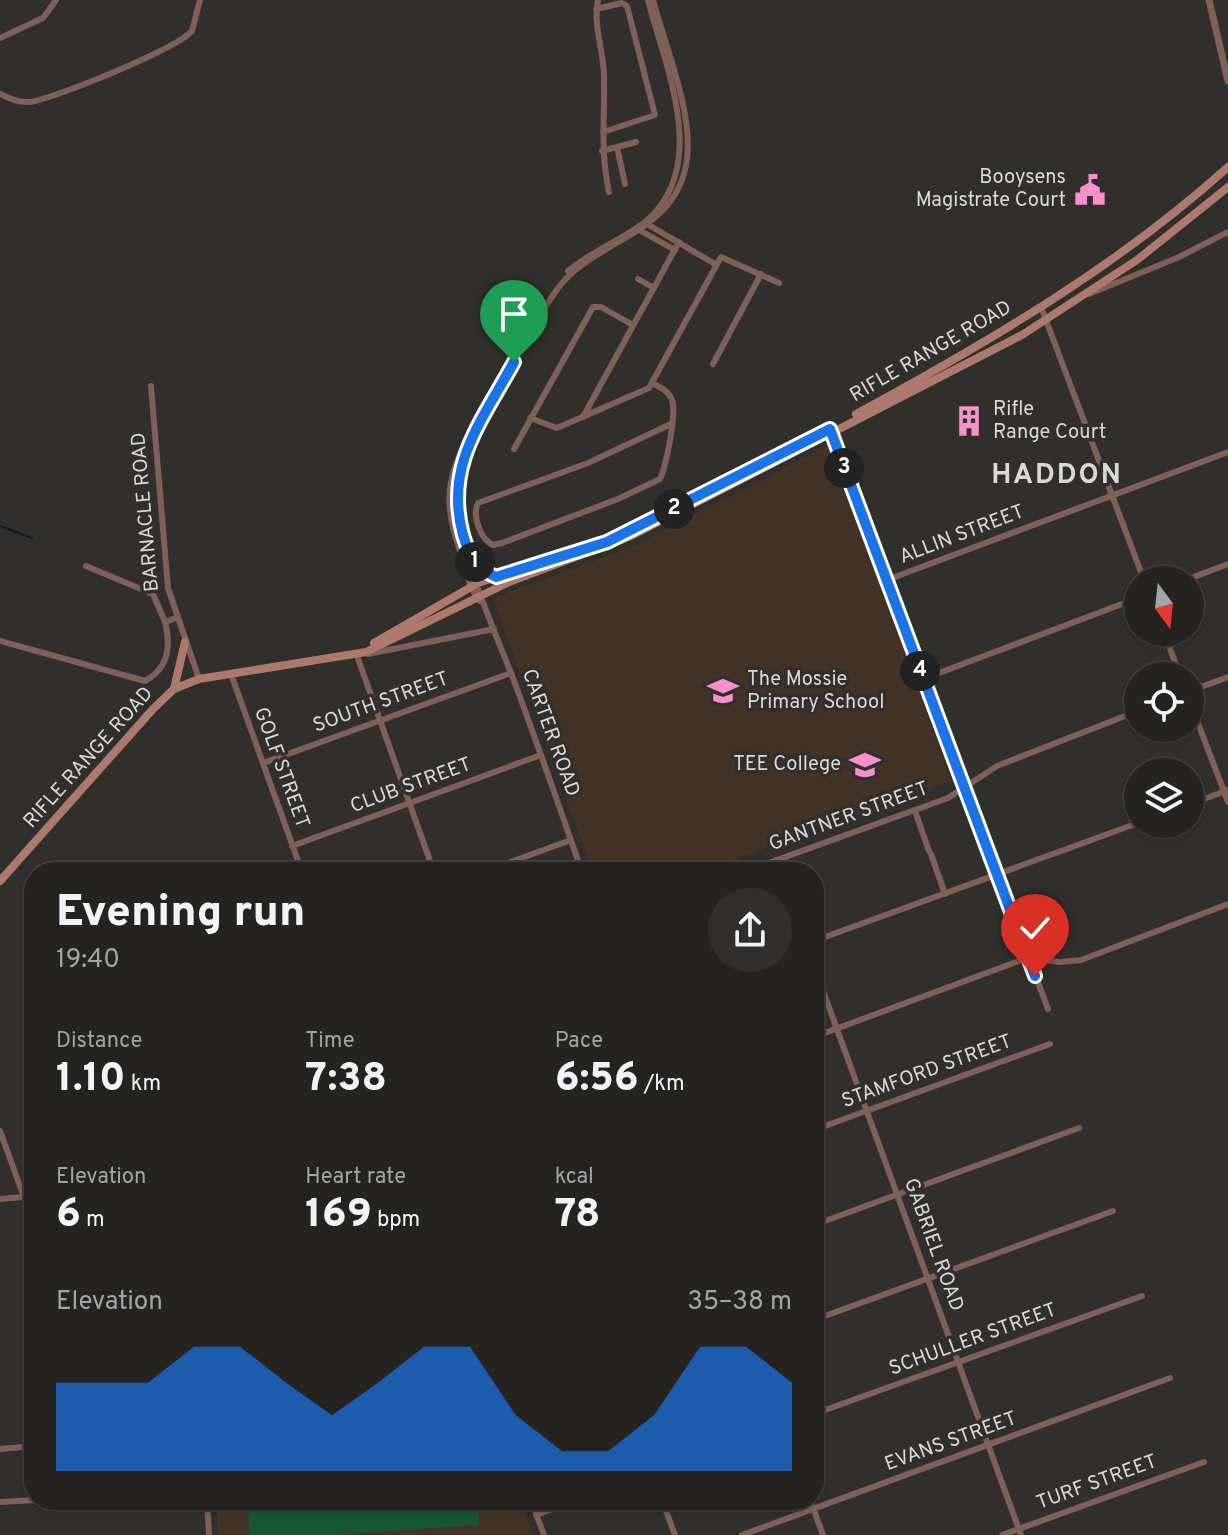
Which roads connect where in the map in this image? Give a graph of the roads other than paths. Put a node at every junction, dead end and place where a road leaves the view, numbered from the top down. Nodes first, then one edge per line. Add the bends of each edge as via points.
1 (56, 0) edge
2 (200, 0) edge
3 (598, 0) edge
4 (651, 0) edge
5 (1209, 0) edge
6 (596, 9) junction
7 (0, 38) edge
8 (1228, 81) edge
9 (0, 94) edge
10 (603, 132) junction
11 (636, 142) dead end
12 (617, 147) junction
13 (602, 151) junction
14 (1228, 167) edge
15 (625, 184) dead end
16 (1228, 187) edge
17 (609, 192) dead end
18 (647, 224) junction
19 (638, 229) junction
20 (1228, 232) edge
21 (679, 242) junction
22 (674, 250) junction
23 (686, 250) junction
24 (715, 264) junction
25 (761, 274) junction
26 (638, 279) dead end
27 (779, 283) dead end
28 (654, 288) junction
29 (1079, 298) junction
30 (1041, 307) junction
31 (1047, 320) junction
32 (633, 325) junction
33 (713, 364) dead end
34 (652, 383) junction
35 (151, 386) dead end
36 (530, 418) junction
37 (583, 418) junction
38 (671, 424) junction
39 (830, 431) junction
40 (514, 449) dead end
41 (1228, 452) edge
42 (452, 491) junction
43 (1112, 496) junction
44 (470, 556) junction
45 (1228, 564) edge
46 (86, 566) dead end
47 (1139, 566) edge
48 (1204, 573) edge
49 (496, 577) junction
50 (887, 580) junction
51 (475, 585) junction
52 (479, 595) junction
53 (1124, 603) edge
54 (176, 618) junction
55 (165, 622) junction
56 (494, 629) junction
57 (0, 641) edge
58 (185, 642) junction
59 (369, 648) junction
60 (356, 655) junction
61 (511, 673) junction
62 (231, 674) junction
63 (1228, 677) edge
64 (199, 679) junction
65 (923, 679) junction
66 (1204, 686) edge
67 (174, 689) junction
68 (1124, 716) edge
69 (378, 721) junction
70 (1204, 737) edge
71 (541, 755) junction
72 (263, 763) junction
73 (965, 789) junction
74 (1226, 791) edge
75 (1204, 799) edge
76 (1228, 802) edge
77 (409, 804) junction
78 (915, 811) junction
79 (1124, 828) edge
80 (571, 840) junction
81 (292, 846) junction
82 (776, 860) joint
83 (298, 862) edge
84 (430, 862) edge
85 (510, 862) edge
86 (579, 862) edge
87 (771, 862) edge
88 (996, 875) junction
89 (0, 881) edge
90 (945, 894) junction
91 (1228, 904) edge
92 (824, 937) edge
93 (1027, 958) junction
94 (824, 995) edge
95 (1048, 1009) dead end
96 (836, 1029) junction
97 (824, 1033) edge
98 (1050, 1044) dead end
99 (866, 1111) junction
100 (824, 1126) edge
101 (1079, 1128) dead end
102 (0, 1131) edge
103 (897, 1194) junction
104 (24, 1197) joint
105 (0, 1199) edge
106 (1113, 1211) dead end
107 (824, 1221) edge
108 (928, 1278) junction
109 (1142, 1296) dead end
110 (824, 1316) edge
111 (958, 1362) junction
112 (1170, 1378) dead end
113 (824, 1410) edge
114 (988, 1446) junction
115 (24, 1447) edge
116 (0, 1449) edge
117 (1204, 1462) dead end
118 (24, 1501) edge
119 (0, 1502) edge
120 (824, 1505) edge
121 (208, 1510) edge
122 (534, 1510) edge
123 (550, 1510) edge
124 (666, 1510) edge
125 (810, 1510) edge
126 (813, 1510) edge
127 (536, 1515) junction
128 (1020, 1532) edge
129 (209, 1535) edge
130 (544, 1535) edge
131 (675, 1535) edge
132 (742, 1535) edge
133 (823, 1535) edge
134 (1002, 1535) edge

1 - 7 street via 43,18
2 - 9 street via 192,31 177,43 44,99 21,102
3 - 6 street
4 - 18 street via 671,60 688,146 678,190
5 - 8 street
6 - 10 street via 604,75
6 - 10 street via 627,6 655,115
10 - 13 street
11 - 12 street
12 - 13 street
12 - 15 street
13 - 17 street
14 - 30 main road, RIFLE RANGE ROAD via 1136,242
16 - 29 main road, RIFLE RANGE ROAD via 1137,260
18 - 19 street
18 - 21 street
19 - 22 street
19 - 42 street via 556,290 461,461
20 - 29 street
21 - 22 street
21 - 23 street
22 - 23 street
22 - 28 street
23 - 24 street
24 - 25 street via 726,257
24 - 34 street
25 - 27 street
25 - 33 street
26 - 28 street
28 - 32 street
29 - 31 main road, RIFLE RANGE ROAD
30 - 31 street
30 - 39 main road, RIFLE RANGE ROAD
31 - 39 main road, RIFLE RANGE ROAD
31 - 43 street
32 - 36 street via 593,307
32 - 37 street
34 - 37 street
34 - 38 street via 671,396
35 - 54 street, BARNACLE ROAD via 168,588
36 - 37 street via 557,428
36 - 40 street
38 - 38 street via 663,471 654,483 502,543 493,545 483,538 478,503 588,463
39 - 49 main road, RIFLE RANGE ROAD via 618,537
39 - 50 street
39 - 52 main road, RIFLE RANGE ROAD via 631,536
41 - 43 street, ALLIN STREET
42 - 44 street
42 - 51 street via 452,528
43 - 47 street
43 - 50 street, ALLIN STREET
44 - 49 main road
44 - 51 street
45 - 48 street
46 - 55 street via 153,594
49 - 51 main road, RIFLE RANGE ROAD
50 - 65 street
51 - 52 street, CARTER ROAD
51 - 59 main road, RIFLE RANGE ROAD
52 - 56 street, CARTER ROAD
52 - 59 main road, RIFLE RANGE ROAD
53 - 65 street
54 - 55 street
54 - 58 street, BARNACLE ROAD
55 - 57 street via 165,661 145,681
56 - 60 street, RIFLE RANGE ROAD
56 - 61 street, CARTER ROAD
58 - 64 street, BARNACLE ROAD
58 - 67 main road
59 - 60 main road
60 - 62 main road, RIFLE RANGE ROAD
60 - 69 street
61 - 69 street, SOUTH STREET
61 - 71 street, CARTER ROAD
62 - 64 main road, RIFLE RANGE ROAD
62 - 72 street, GOLF STREET
63 - 66 street
64 - 67 main road, RIFLE RANGE ROAD
65 - 73 street
67 - 89 main road, RIFLE RANGE ROAD
68 - 73 street, GANTNER STREET via 997,766
69 - 72 street, SOUTH STREET
69 - 77 street
70 - 74 street
71 - 77 street, CLUB STREET
71 - 80 street, CARTER ROAD
72 - 81 street, GOLF STREET
73 - 78 street, GANTNER STREET
73 - 88 street
74 - 75 street
74 - 76 street
77 - 81 street, CLUB STREET
77 - 84 street
78 - 82 street, GANTNER STREET
78 - 90 street
79 - 88 street
80 - 85 street
80 - 86 street, CARTER ROAD
81 - 83 street, GOLF STREET
82 - 87 street, GANTNER STREET
88 - 90 street
88 - 93 street
90 - 92 street
91 - 93 street via 1081,960
93 - 95 street
93 - 96 street
94 - 96 street, GABRIEL ROAD
96 - 97 street
96 - 99 street, GABRIEL ROAD
98 - 99 street, STAMFORD STREET
99 - 100 street, STAMFORD STREET
99 - 103 street, GABRIEL ROAD
101 - 103 street
102 - 104 street
103 - 107 street
103 - 108 street, GABRIEL ROAD
104 - 105 street
106 - 108 street
108 - 110 street
108 - 111 street, GABRIEL ROAD
109 - 111 street, SCHULLER STREET
111 - 113 street, SCHULLER STREET
111 - 114 street, GABRIEL ROAD
112 - 114 street, EVANS STREET
114 - 120 street, EVANS STREET
114 - 128 street, GABRIEL ROAD
115 - 116 street
117 - 128 street, TURF STREET
118 - 119 street
121 - 129 street
122 - 127 street
123 - 127 street
124 - 131 street
125 - 132 street, EVANS STREET
126 - 133 street
127 - 130 street
128 - 134 street, TURF STREET

